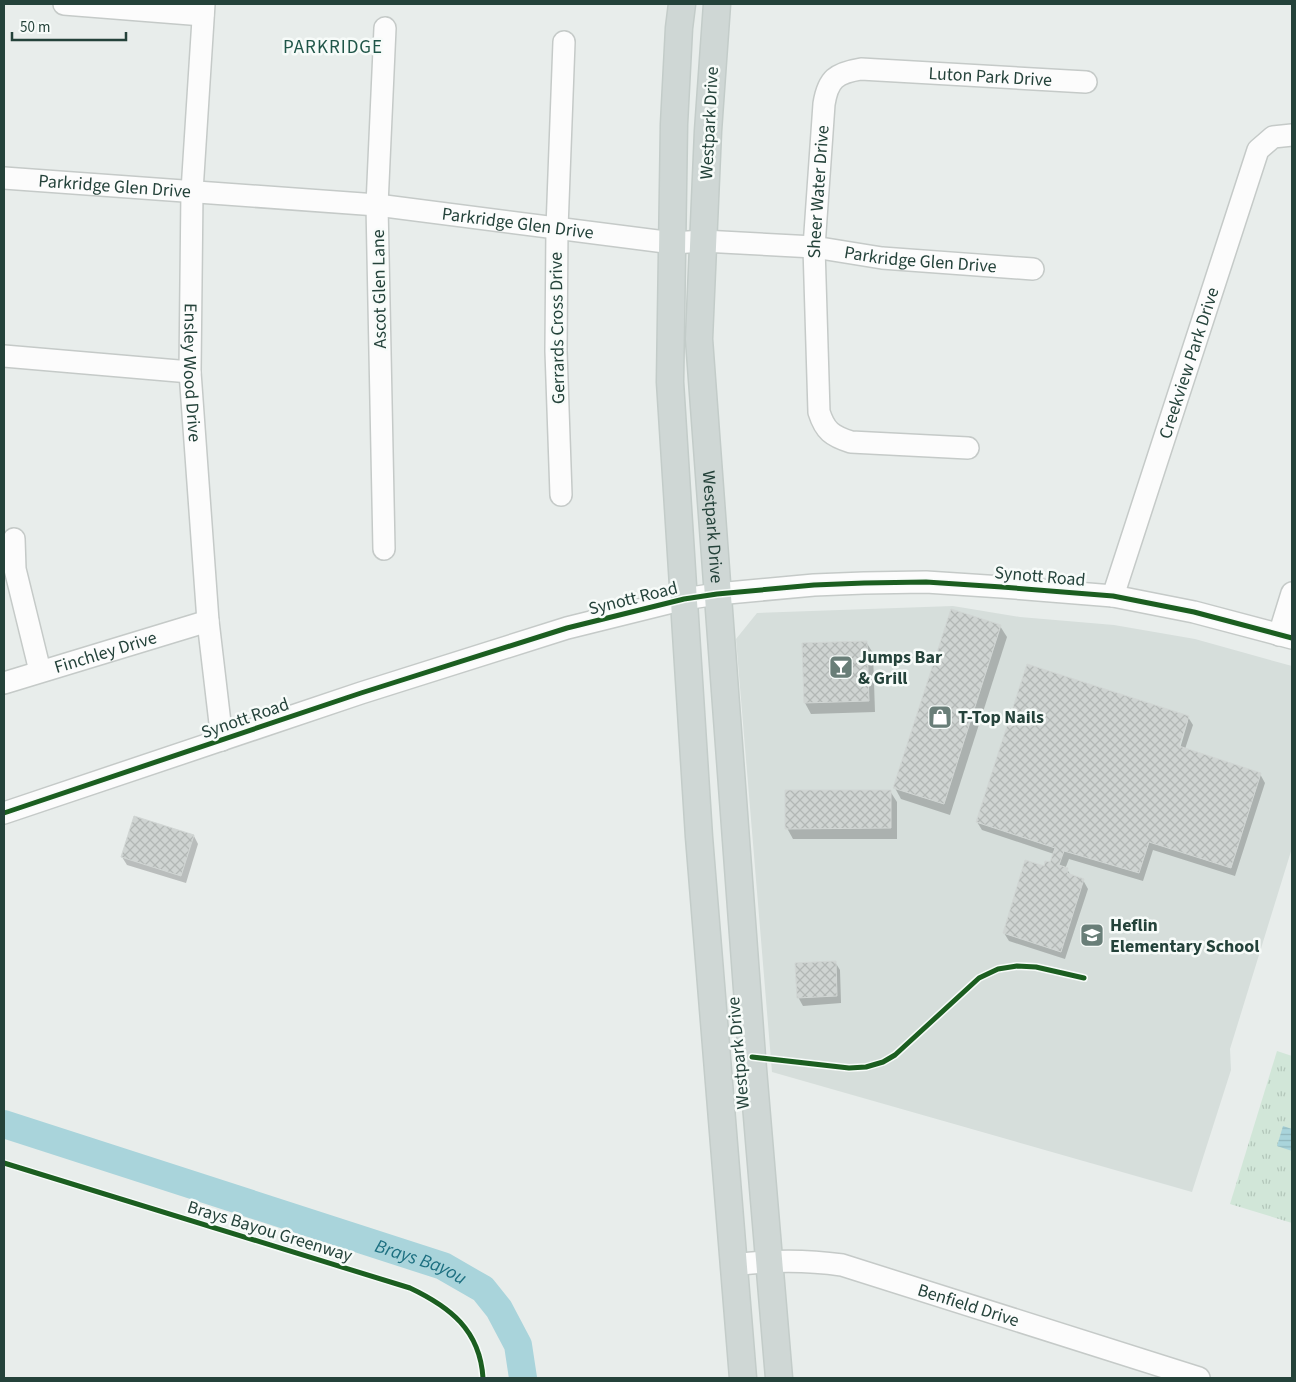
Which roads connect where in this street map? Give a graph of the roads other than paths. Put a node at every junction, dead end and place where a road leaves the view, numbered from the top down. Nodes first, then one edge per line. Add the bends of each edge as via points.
1 (64, 4) edge
2 (682, 4) edge
3 (717, 4) edge
4 (204, 9) edge
5 (385, 28) dead end
6 (564, 42) dead end
7 (895, 72) joint
8 (1086, 82) dead end
9 (1283, 136) edge
10 (4, 178) edge
11 (192, 191) junction
12 (377, 205) junction
13 (556, 228) junction
14 (703, 241) junction
15 (673, 243) junction
16 (814, 247) junction
17 (1033, 269) dead end
18 (4, 356) edge
19 (190, 372) junction
20 (968, 448) dead end
21 (562, 495) dead end
22 (14, 539) dead end
23 (384, 549) dead end
24 (717, 594) junction
25 (1292, 594) edge
26 (1113, 596) junction
27 (684, 599) junction
28 (208, 621) junction
29 (1286, 637) edge
30 (40, 671) junction
31 (4, 684) edge
32 (222, 740) junction
33 (4, 813) edge
34 (736, 834) junction
35 (699, 837) junction
36 (770, 1260) junction
37 (734, 1265) junction
38 (743, 1378) edge
39 (779, 1378) edge
40 (1199, 1378) edge

1 - 4 street
2 - 15 main road, Westpark Drive via 674,124
3 - 14 main road, Westpark Drive
4 - 11 street, Ensley Wood Drive
5 - 12 street, Ascot Glen Lane
6 - 13 street, Gerrards Cross Drive
7 - 8 street, Luton Park Drive
7 - 16 street, Sheer Water Drive via 845,72 834,78 826,89
9 - 26 street, Creekview Park Drive via 1258,150
10 - 11 street, Parkridge Glen Drive
11 - 12 street, Parkridge Glen Drive
11 - 19 street, Ensley Wood Drive
12 - 13 street, Parkridge Glen Drive
12 - 23 street, Ascot Glen Lane
13 - 15 street, Parkridge Glen Drive
13 - 21 street, Gerrards Cross Drive via 556,351
14 - 15 street, Parkridge Glen Drive
14 - 16 street, Parkridge Glen Drive
14 - 24 main road, Westpark Drive via 699,339
15 - 27 main road, Westpark Drive via 670,382
16 - 17 street, Parkridge Glen Drive via 882,258
16 - 20 street, Sheer Water Drive via 819,412 824,427 851,442
18 - 19 street
19 - 28 street, Ensley Wood Drive
22 - 30 street via 15,569
24 - 26 street, Synott Road via 822,585 926,582
24 - 27 street, Synott Road
24 - 34 main road, Westpark Drive
25 - 29 street
26 - 29 street, Synott Road via 1194,612
27 - 32 street, Synott Road via 567,628
27 - 35 main road, Westpark Drive
28 - 30 street, Finchley Drive
28 - 32 street, Ensley Wood Drive
30 - 31 street, Finchley Drive
32 - 33 street, Synott Road
34 - 35 main road
34 - 36 main road, Westpark Drive
35 - 37 main road, Westpark Drive
36 - 37 street, Benfield Drive
36 - 39 main road, Westpark Drive
36 - 40 street, Benfield Drive via 842,1265
37 - 38 main road, Westpark Drive

